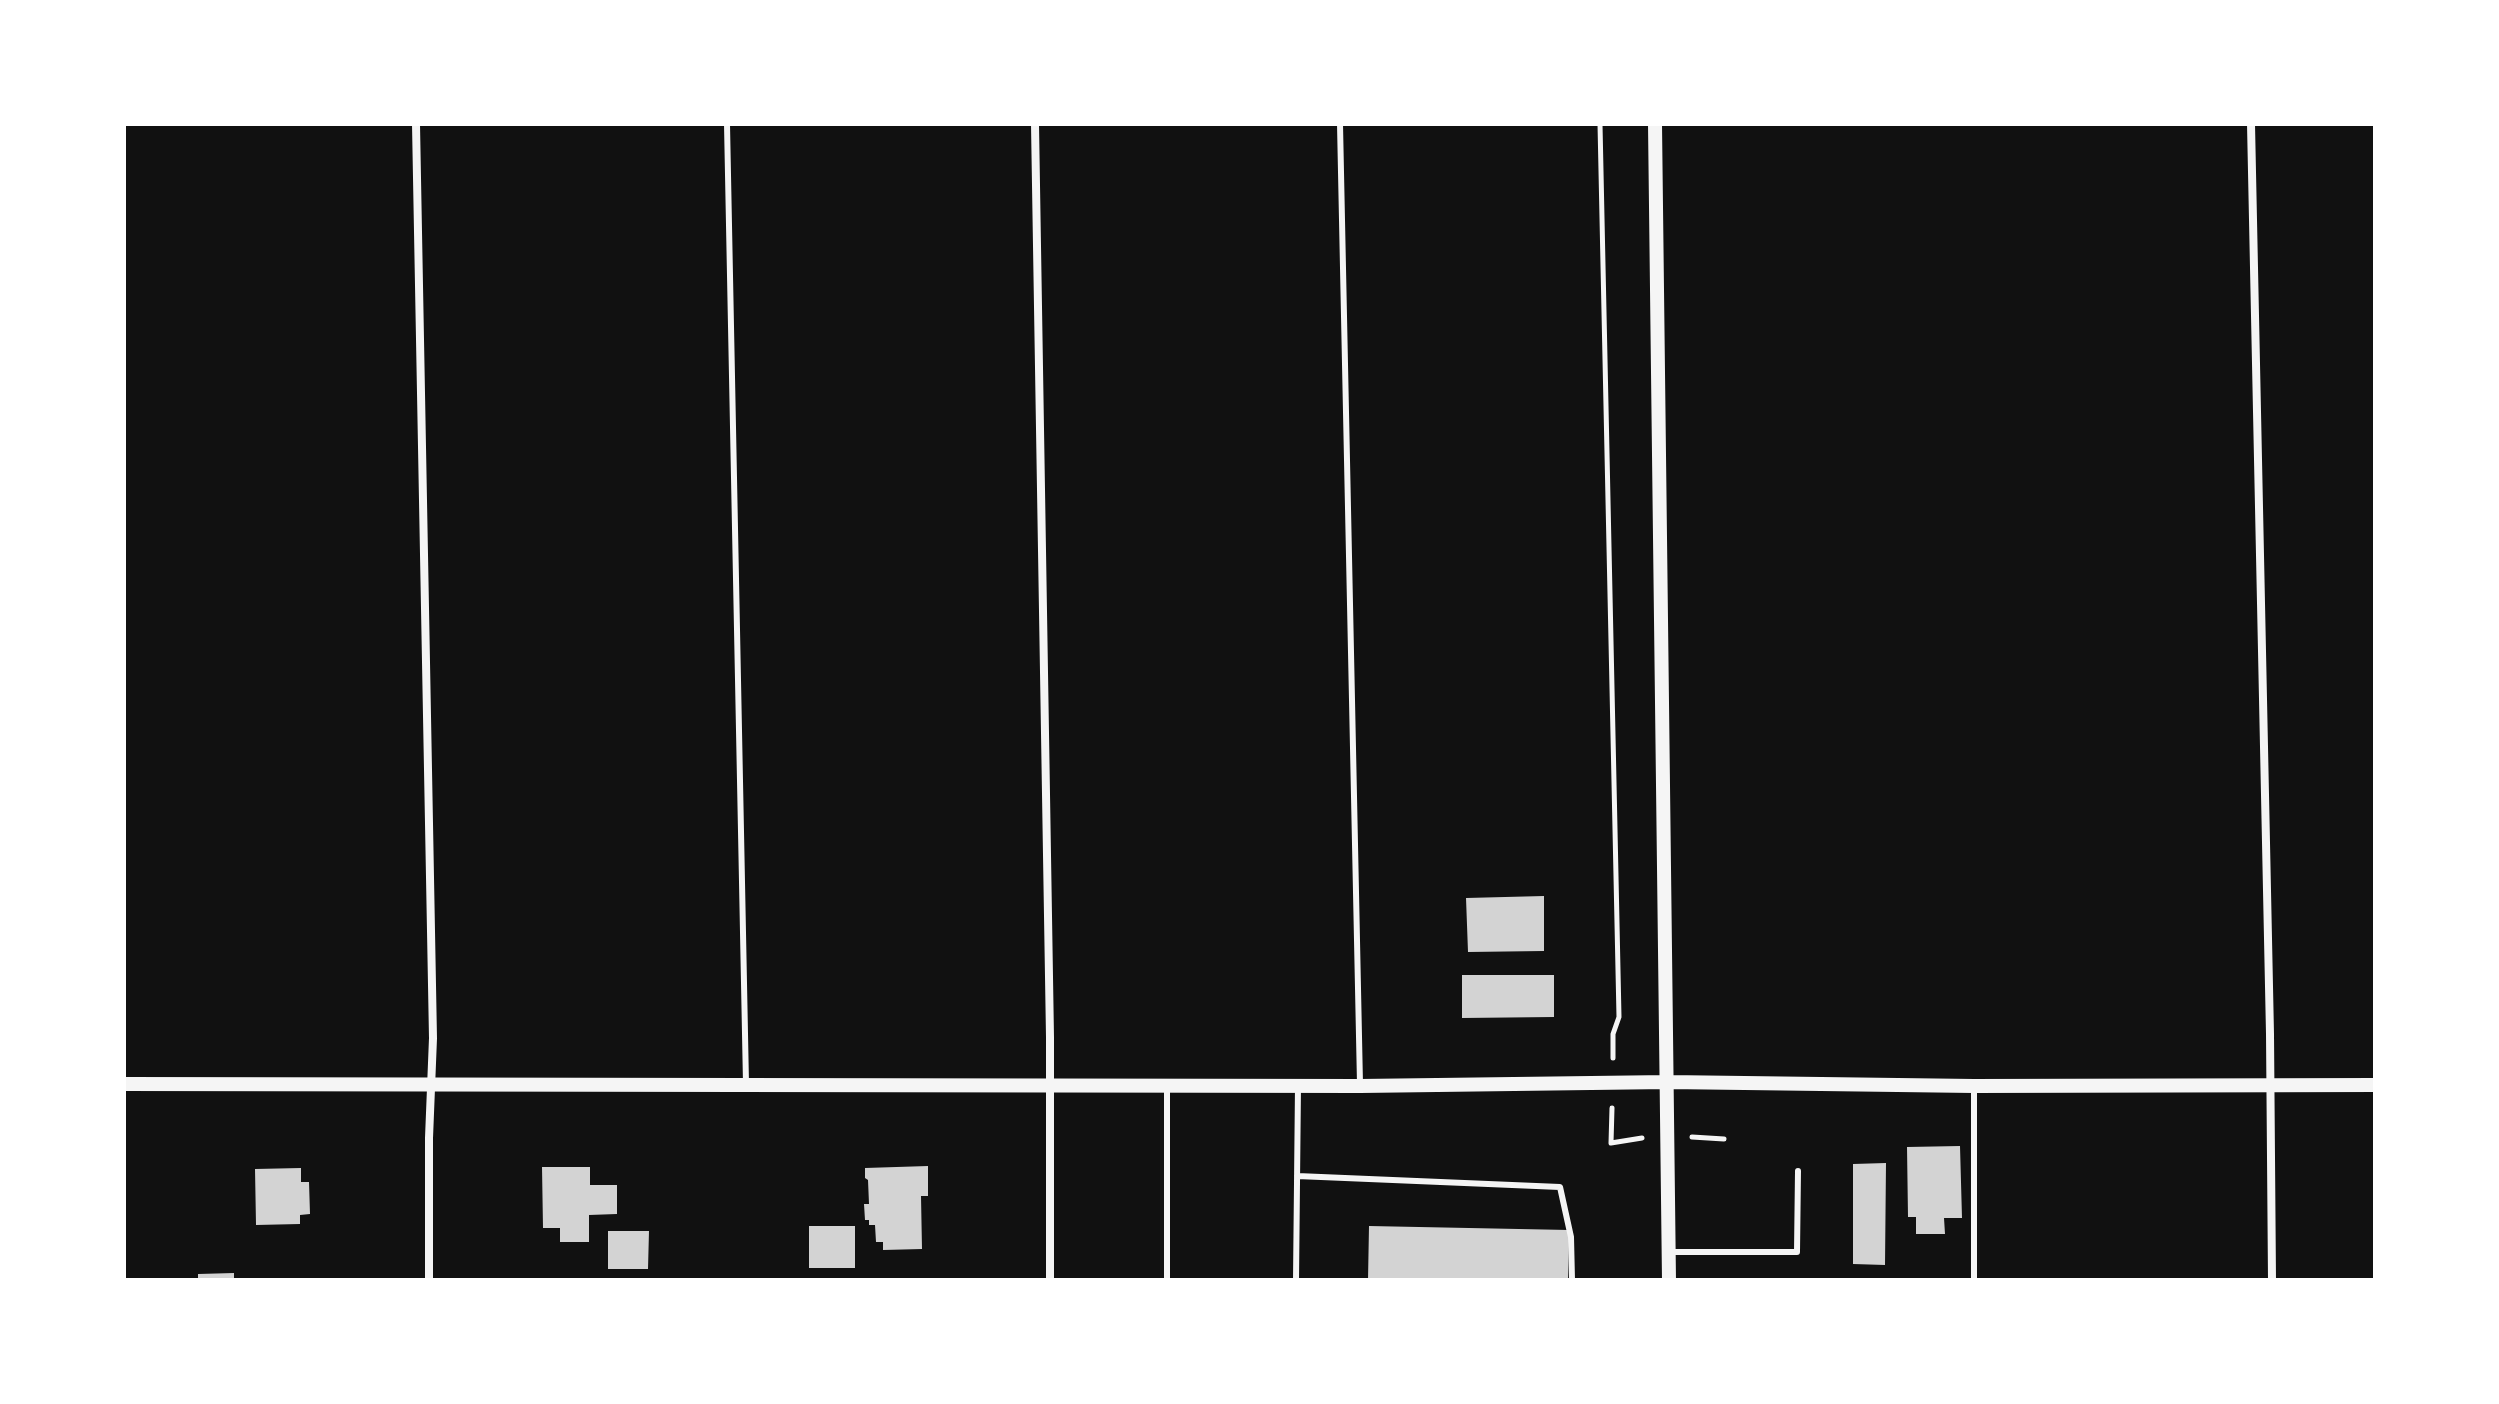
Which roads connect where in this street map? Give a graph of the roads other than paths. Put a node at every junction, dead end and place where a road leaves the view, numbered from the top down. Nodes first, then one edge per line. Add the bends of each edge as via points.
1 (416, 124) edge
2 (727, 124) edge
3 (1035, 124) edge
4 (1340, 124) edge
5 (1655, 124) edge
6 (2251, 124) edge
7 (1668, 1082) junction
8 (124, 1084) edge
9 (431, 1084) junction
10 (746, 1084) junction
11 (2375, 1085) edge
12 (1050, 1086) junction
13 (1167, 1086) junction
14 (1298, 1086) junction
15 (1360, 1086) junction
16 (1974, 1086) junction
17 (2271, 1086) junction
18 (1798, 1171) dead end
19 (1297, 1176) junction
20 (1669, 1252) junction
21 (429, 1280) edge
22 (1050, 1280) edge
23 (1167, 1280) edge
24 (1296, 1280) edge
25 (1572, 1280) edge
26 (1669, 1280) edge
27 (1974, 1280) edge
28 (2272, 1280) edge

1 - 9 street
2 - 10 lane
3 - 12 street
4 - 15 lane
5 - 7 street
6 - 17 street
7 - 15 street
7 - 16 street
7 - 20 street
8 - 9 street
9 - 10 street
9 - 21 street
10 - 12 street
11 - 17 street
12 - 13 street
12 - 22 street
13 - 14 street
13 - 23 lane
14 - 15 street
14 - 19 lane
16 - 17 street
16 - 27 lane
17 - 28 street
18 - 20 lane via 1797,1252
19 - 24 lane
19 - 25 lane via 1560,1187 1571,1237
20 - 26 street

